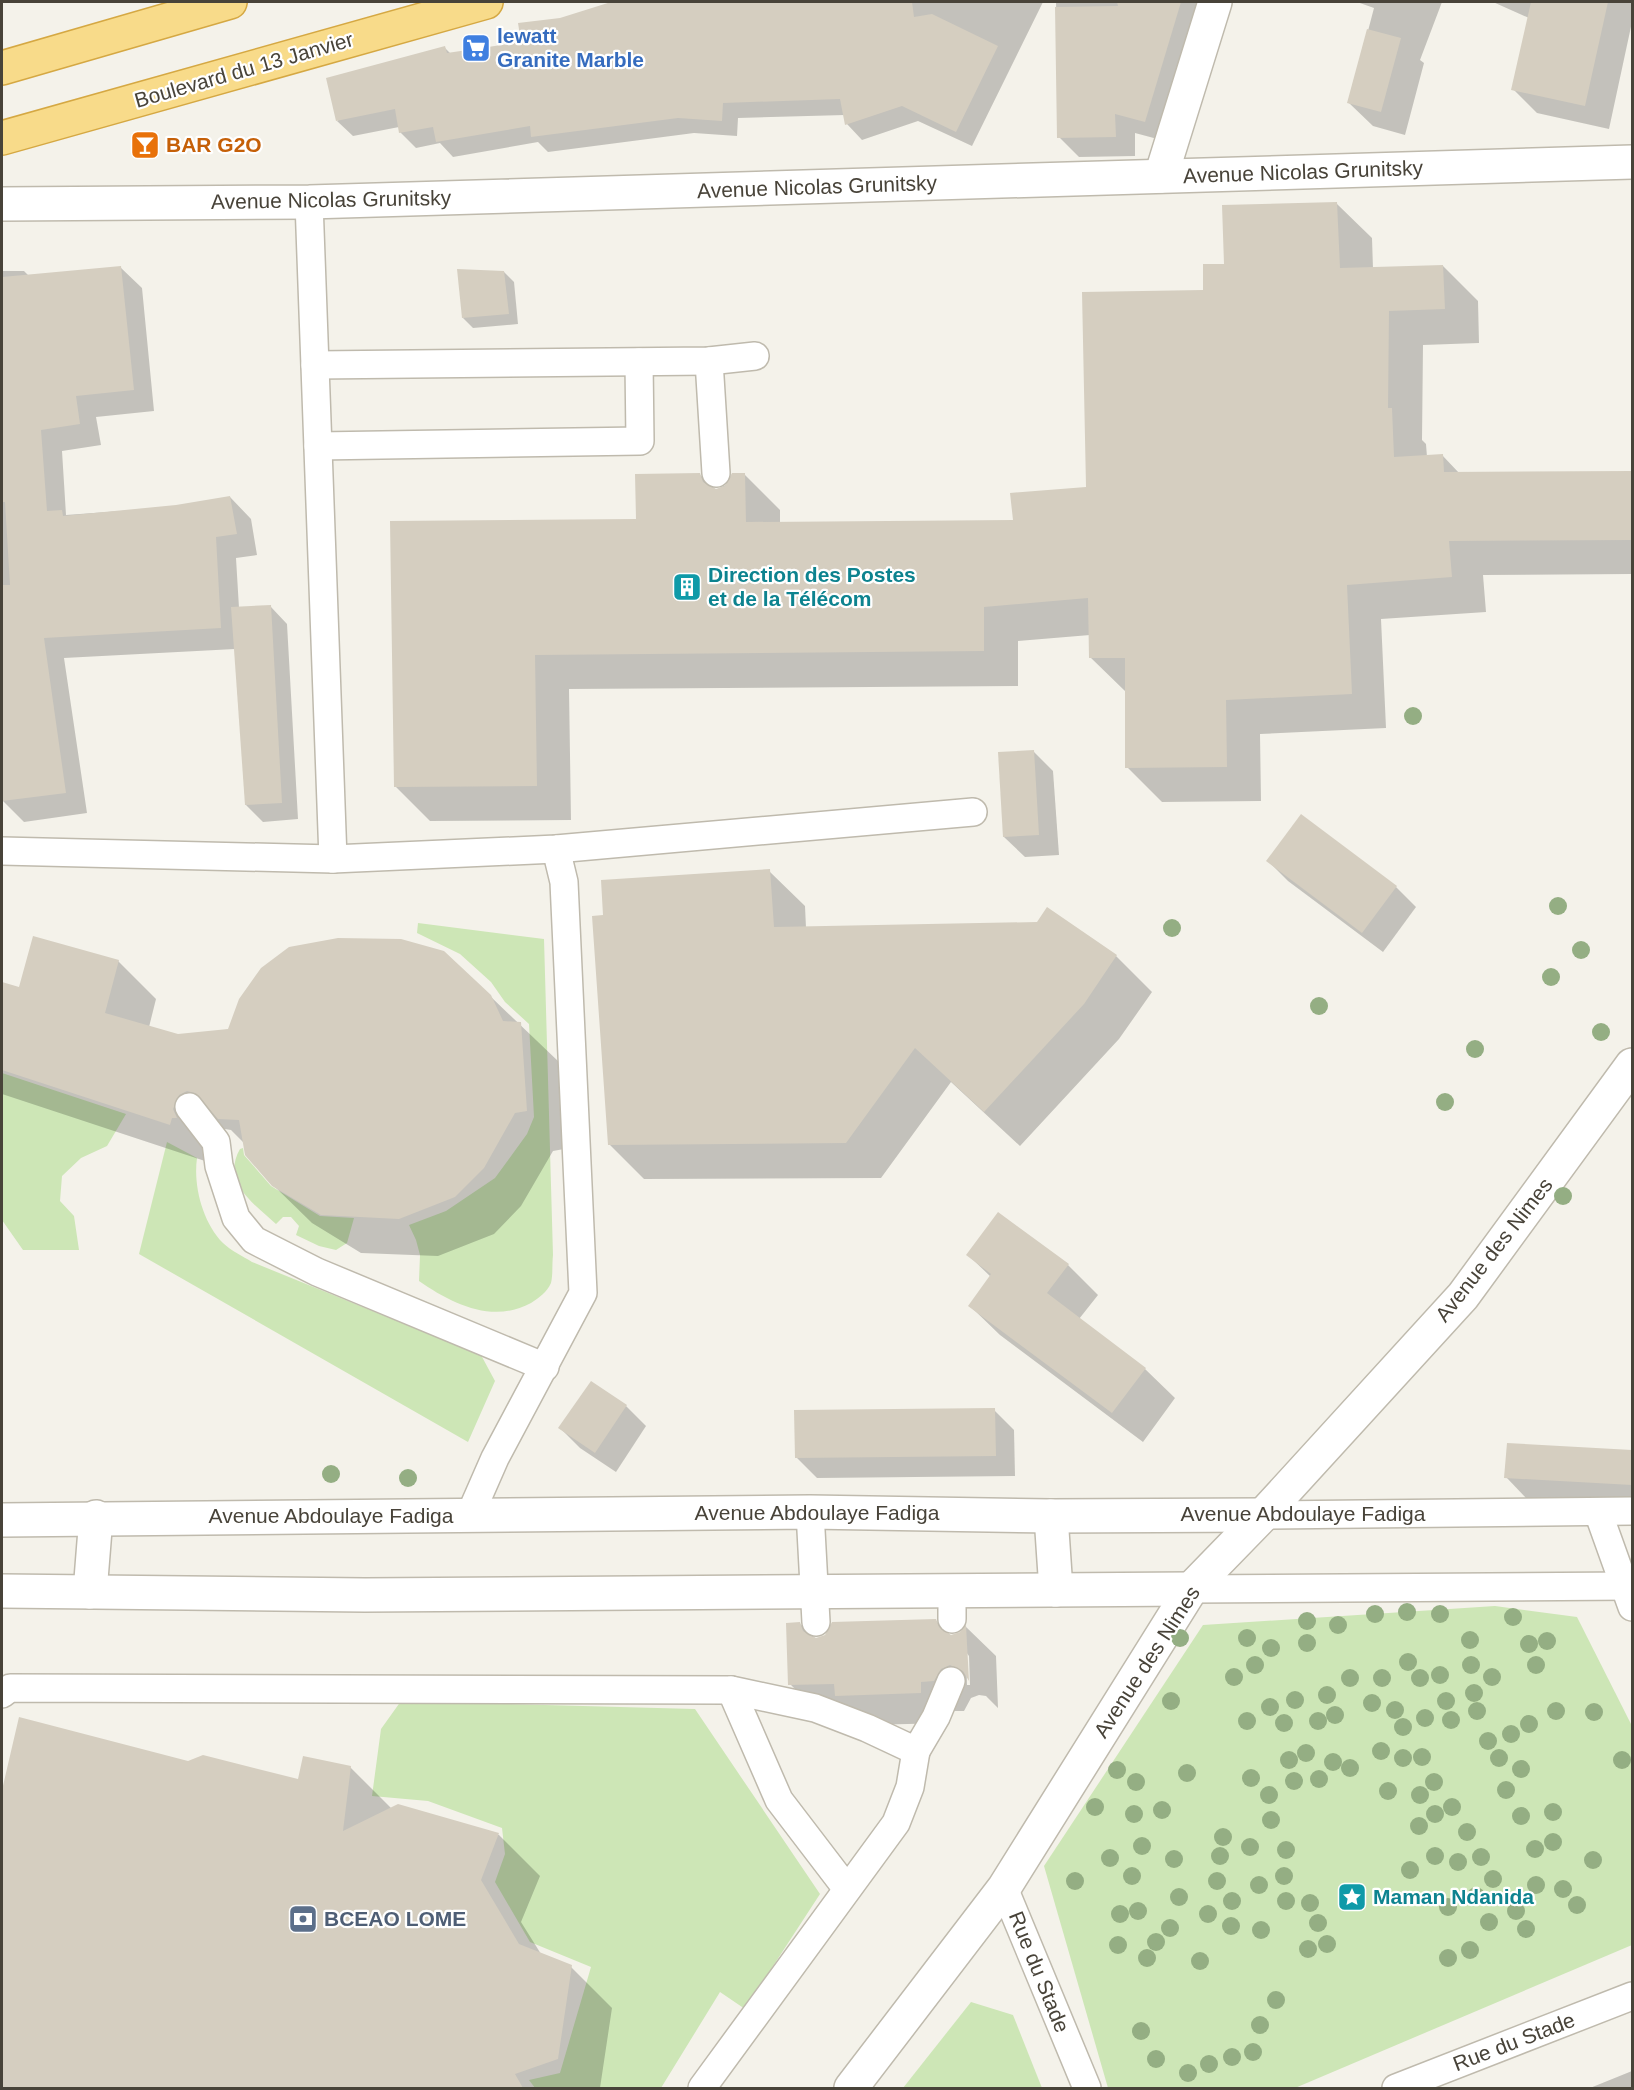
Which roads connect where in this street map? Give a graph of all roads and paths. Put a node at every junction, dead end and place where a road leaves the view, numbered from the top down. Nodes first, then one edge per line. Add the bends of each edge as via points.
1 (230, 2) edge
2 (486, 2) edge
3 (1215, 2) edge
4 (174, 10) edge
5 (2, 68) edge
6 (2, 138) edge
7 (1632, 162) edge
8 (1161, 176) junction
9 (309, 202) junction
10 (2, 204) edge
11 (755, 356) dead end
12 (709, 361) junction
13 (639, 362) junction
14 (315, 365) junction
15 (318, 446) junction
16 (716, 473) dead end
17 (973, 812) dead end
18 (556, 849) junction
19 (2, 851) edge
20 (333, 859) junction
21 (1632, 1065) edge
22 (189, 1107) dead end
23 (545, 1367) junction
24 (1632, 1511) edge
25 (810, 1512) junction
26 (1598, 1512) junction
27 (471, 1515) junction
28 (1263, 1515) junction
29 (1051, 1516) junction
30 (96, 1517) junction
31 (2, 1520) edge
32 (1191, 1589) junction
33 (1056, 1590) junction
34 (2, 1591) edge
35 (90, 1592) junction
36 (1630, 1593) edge
37 (816, 1607) junction
38 (951, 1681) dead end
39 (731, 1690) junction
40 (2, 1694) edge
41 (916, 1751) junction
42 (1004, 1888) junction
43 (847, 1890) junction
44 (1632, 1996) edge
45 (702, 2088) edge
46 (851, 2088) edge
47 (1087, 2088) edge
48 (1396, 2088) edge

1 - 4 highway
2 - 6 highway, Boulevard du 13 Janvier
3 - 8 street
4 - 5 highway
7 - 8 street, Avenue Nicolas Grunitsky
8 - 9 street, Avenue Nicolas Grunitsky
9 - 10 street, Avenue Nicolas Grunitsky
9 - 14 lane
11 - 12 lane
12 - 13 lane
12 - 16 lane
13 - 14 lane
13 - 15 lane via 640,441
14 - 15 lane
15 - 20 lane
17 - 18 lane
18 - 20 lane
18 - 23 lane via 564,882 583,1293
19 - 20 lane
21 - 28 street, Avenue des Nimes via 1463,1296
22 - 23 lane via 216,1143 219,1166 236,1218 254,1240 317,1272
23 - 27 lane via 495,1458
24 - 26 lane, Avenue Abdoulaye Fadiga
25 - 27 street, Avenue Abdoulaye Fadiga
25 - 29 street, Avenue Abdoulaye Fadiga
25 - 37 lane
26 - 28 lane, Avenue Abdoulaye Fadiga
26 - 36 lane
27 - 30 street, Avenue Abdoulaye Fadiga
28 - 29 street, Avenue Abdoulaye Fadiga
28 - 32 street, Avenue des Nimes
29 - 33 street
30 - 31 street, Avenue Abdoulaye Fadiga
30 - 35 street
32 - 33 street
32 - 36 lane
32 - 42 street, Avenue des Nimes
33 - 37 street via 952,1605
34 - 35 street
35 - 37 street
38 - 41 lane
39 - 40 lane via 10,1688
39 - 41 lane via 815,1696 867,1728
39 - 43 lane via 779,1800
41 - 43 lane via 910,1787 896,1823
42 - 46 street, Avenue des Nimes
42 - 47 lane, Rue du Stade
43 - 45 lane
44 - 48 lane, Rue du Stade

